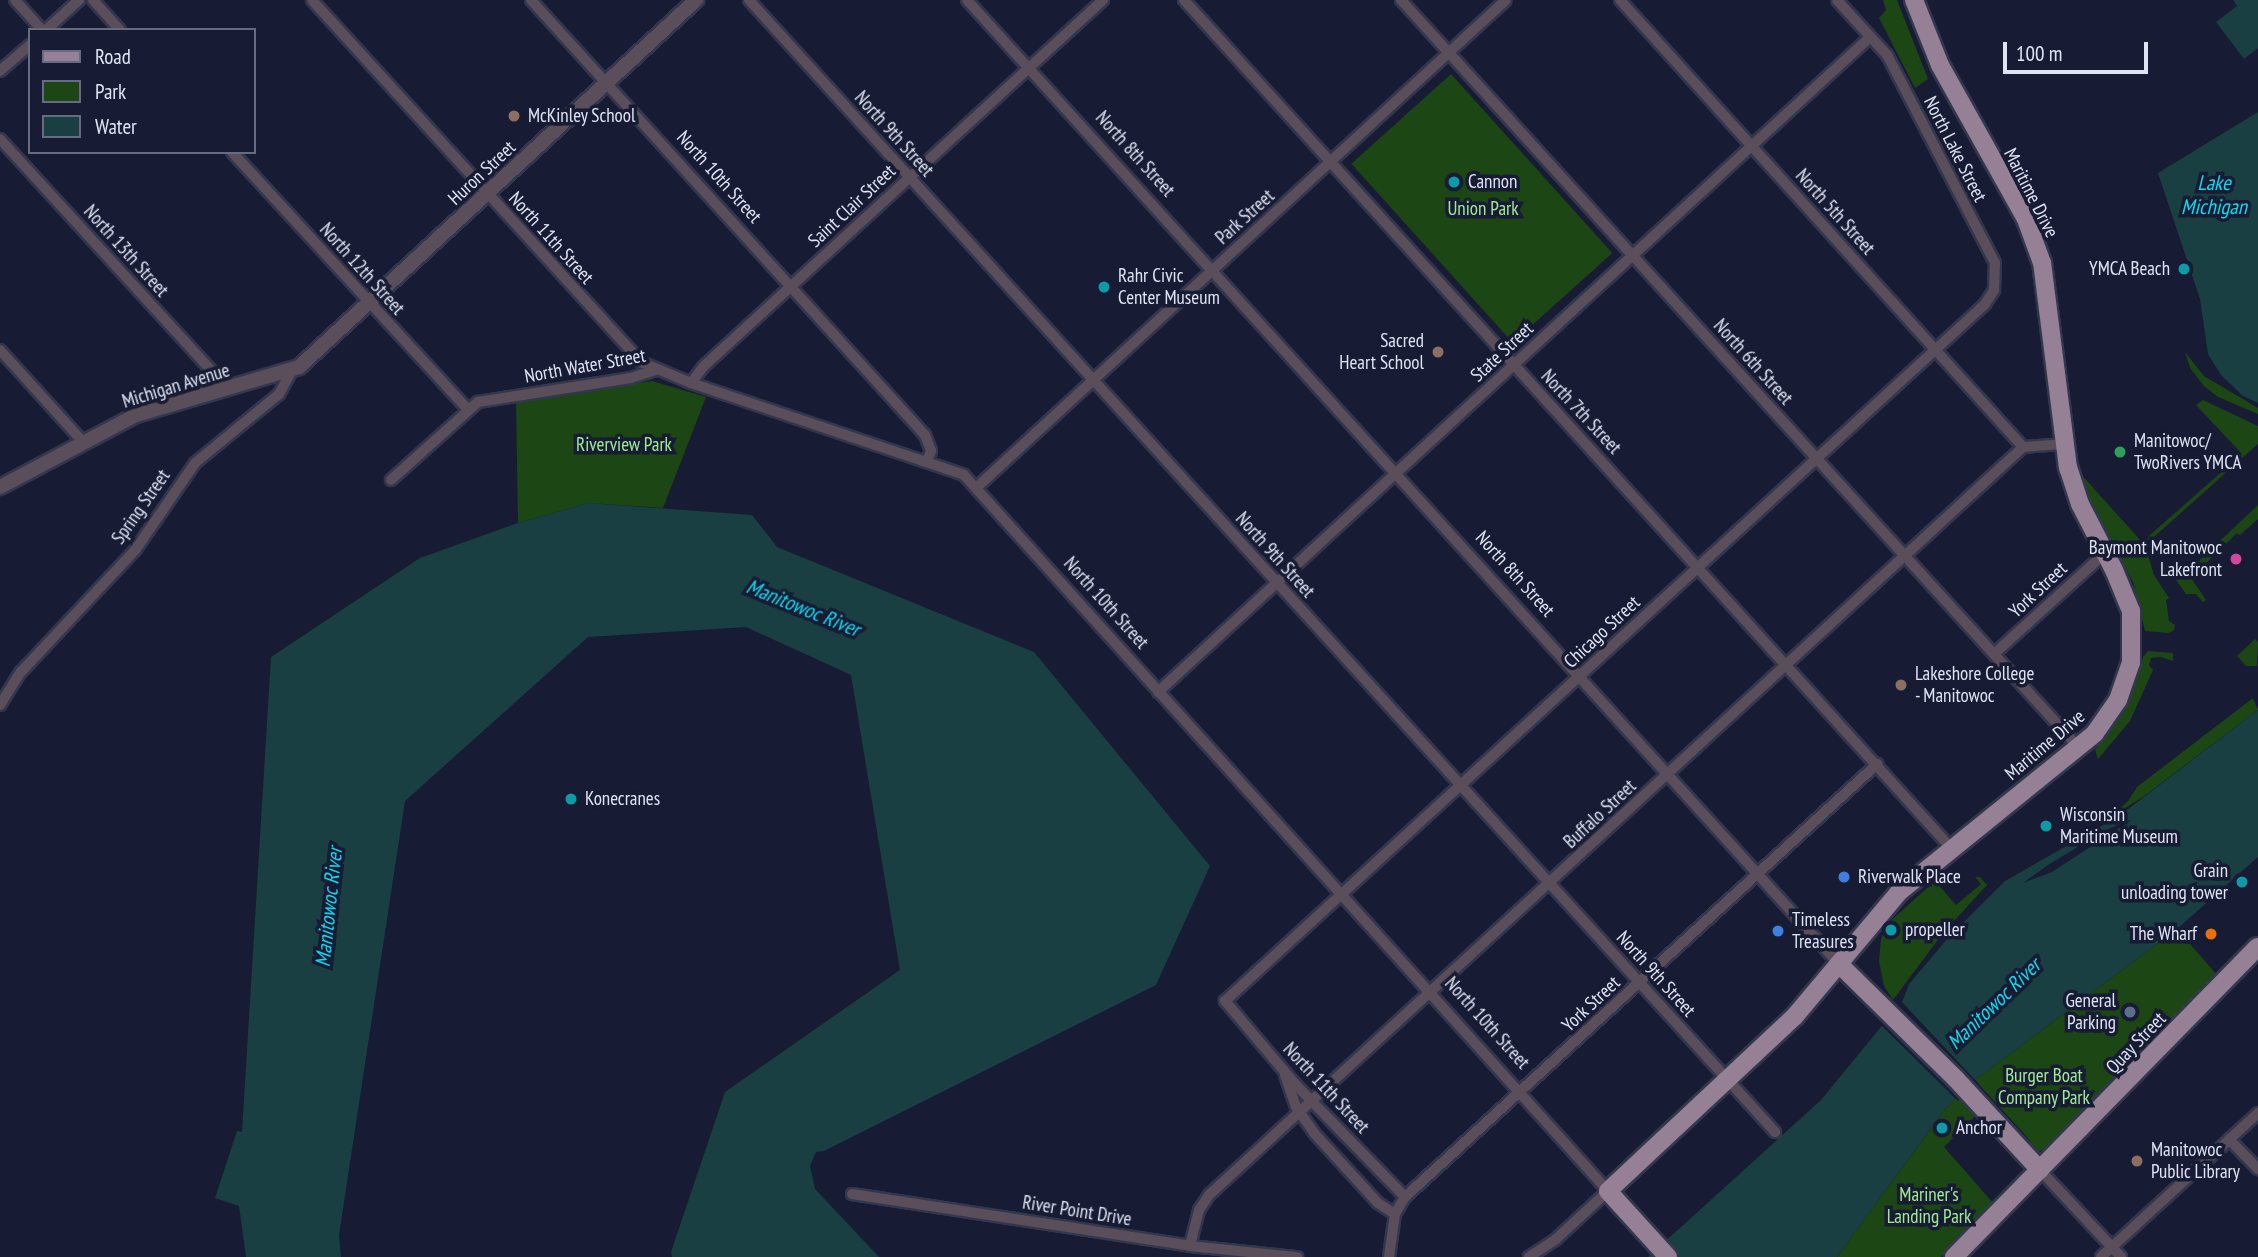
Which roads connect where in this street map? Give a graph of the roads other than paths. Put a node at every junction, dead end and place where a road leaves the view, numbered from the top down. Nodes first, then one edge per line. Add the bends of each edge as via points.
1 (15, 0) edge
2 (79, 0) edge
3 (93, 0) edge
4 (312, 0) edge
5 (531, 0) edge
6 (696, 0) edge
7 (749, 0) edge
8 (967, 0) edge
9 (1103, 0) edge
10 (1184, 0) edge
11 (1401, 0) edge
12 (1506, 0) edge
13 (1620, 0) edge
14 (1837, 0) edge
15 (1914, 0) edge
16 (42, 28) edge
17 (46, 28) edge
18 (118, 28) edge
19 (1870, 37) junction
20 (28, 47) edge
21 (1449, 52) junction
22 (1029, 68) junction
23 (0, 71) edge
24 (607, 84) junction
25 (0, 139) edge
26 (1752, 146) junction
27 (234, 154) edge
28 (1331, 163) junction
29 (909, 177) junction
30 (488, 194) junction
31 (1633, 256) junction
32 (1212, 271) junction
33 (1996, 283) joint
34 (790, 287) junction
35 (369, 303) junction
36 (1935, 349) junction
37 (0, 350) edge
38 (1514, 365) junction
39 (656, 370) junction
40 (292, 371) junction
41 (1094, 380) junction
42 (691, 383) junction
43 (222, 391) junction
44 (468, 410) junction
45 (83, 442) junction
46 (2064, 444) junction
47 (2023, 447) junction
48 (1816, 458) junction
49 (927, 461) junction
50 (1395, 474) junction
51 (391, 480) dead end
52 (0, 487) edge
53 (976, 488) junction
54 (2105, 552) junction
55 (1905, 556) junction
56 (1698, 566) junction
57 (1276, 583) junction
58 (1994, 654) junction
59 (1787, 666) junction
60 (1580, 677) junction
61 (1158, 692) junction
62 (0, 705) edge
63 (2079, 748) junction
64 (1877, 764) junction
65 (1668, 775) junction
66 (1462, 785) junction
67 (1951, 848) junction
68 (1758, 873) junction
69 (1551, 883) junction
70 (1342, 894) junction
71 (2258, 947) edge
72 (1839, 964) junction
73 (1640, 982) junction
74 (1431, 993) junction
75 (1225, 1001) joint
76 (1285, 1072) junction
77 (1726, 1080) junction
78 (1520, 1092) junction
79 (1314, 1101) junction
80 (2258, 1113) edge
81 (1300, 1114) junction
82 (1775, 1132) dead end
83 (2229, 1139) junction
84 (2258, 1169) edge
85 (2040, 1170) junction
86 (1608, 1191) junction
87 (852, 1194) dead end
88 (1405, 1197) junction
89 (1395, 1214) junction
90 (1190, 1246) junction
91 (2112, 1247) junction
92 (1662, 1251) edge
93 (1297, 1257) edge
94 (1389, 1257) edge
95 (1529, 1257) edge
96 (1954, 1257) edge
97 (2101, 1257) edge
98 (2121, 1257) edge

1 - 16 street
2 - 17 street
3 - 18 street
4 - 30 street, North 11th Street
5 - 24 street, North 10th Street
6 - 24 street, Huron Street
7 - 29 street, North 9th Street
8 - 22 street, North 8th Street
9 - 22 street, Saint Clair Street
10 - 28 street, North 7th Street
11 - 21 street, North 6th Street
12 - 21 street, Park Street
13 - 26 street, North 5th Street
14 - 19 street, North Lake Street
15 - 46 main road, Maritime Drive via 1940,65 2026,219 2042,263
19 - 26 street, State Street
19 - 33 street, North Lake Street via 1887,55 1995,263
20 - 23 street
21 - 28 street, Park Street
21 - 31 street, North 6th Street
22 - 29 street, Saint Clair Street
22 - 32 street, North 8th Street
24 - 30 street, Huron Street
24 - 34 street, North 10th Street
25 - 43 street, North 13th Street via 212,371
26 - 31 street, State Street
26 - 36 street, North 5th Street
27 - 35 street, North 12th Street
28 - 32 street, Park Street
28 - 38 street, North 7th Street
29 - 34 street, Saint Clair Street
29 - 41 street, North 9th Street
30 - 35 street, Huron Street
30 - 39 street, North 11th Street via 641,362
31 - 38 street, State Street
31 - 48 street, North 6th Street
32 - 41 street, Park Street
32 - 50 street, North 8th Street
33 - 36 street, Chicago Street via 1984,304
34 - 42 street, Saint Clair Street
34 - 49 street, North 10th Street via 925,435 931,451
35 - 40 street, Huron Street
35 - 44 street, North 12th Street
36 - 47 street, North 5th Street
36 - 48 street, Chicago Street
37 - 45 street
38 - 50 street, State Street
38 - 56 street, North 7th Street
39 - 42 street, North Water Street
39 - 44 street, North Water Street via 478,402
40 - 43 street, Michigan Avenue
40 - 62 street, Spring Street via 279,394 195,463 136,548 20,672
41 - 53 street, Park Street
41 - 57 street, North 9th Street
42 - 49 street, North Water Street
43 - 45 street, Michigan Avenue via 136,415
44 - 51 street, North Water Street
45 - 52 street, Michigan Avenue
46 - 47 street
46 - 54 main road, Maritime Drive via 2080,504
47 - 55 street, Buffalo Street
48 - 55 street, North 6th Street
48 - 56 street, Chicago Street
49 - 53 street, North 10th Street via 964,475
50 - 57 street, State Street
50 - 60 street, North 8th Street
53 - 61 street, North 10th Street
54 - 58 street, York Street
54 - 63 main road, Maritime Drive via 2131,611 2131,663 2115,707
55 - 58 street, North 6th Street
55 - 59 street, Buffalo Street
56 - 59 street, North 7th Street
56 - 60 street, Chicago Street
57 - 61 street, State Street
57 - 66 street, North 9th Street
58 - 63 street, North 6th Street
59 - 64 street, North 7th Street
59 - 65 street, Buffalo Street
60 - 65 street, North 8th Street
60 - 66 street, Chicago Street
61 - 70 street, North 10th Street
63 - 67 main road, Maritime Drive
64 - 67 street, North 7th Street
64 - 68 street, York Street
65 - 68 street, North 8th Street
65 - 69 street, Buffalo Street
66 - 69 street, North 9th Street
66 - 70 street, Chicago Street
67 - 72 main road, Maritime Drive via 1890,901
68 - 72 street, North 8th Street
68 - 73 street, York Street
69 - 73 street, North 9th Street
69 - 74 street, Buffalo Street
70 - 74 street, North 10th Street
70 - 75 street, Chicago Street
71 - 85 main road, Quay Street
72 - 77 main road, Maritime Drive via 1803,1007
72 - 85 main road, North 8th Street
73 - 77 street, North 9th Street
73 - 78 street, York Street
74 - 78 street, North 10th Street
74 - 79 street, Buffalo Street
75 - 76 street, North 11th Street
76 - 79 street, North 11th Street
76 - 81 street
77 - 82 street, North 9th Street
77 - 86 main road, Maritime Drive
78 - 86 street, North 10th Street
78 - 88 street, York Street
79 - 81 street, Buffalo Street
79 - 88 street, North 11th Street
80 - 83 street
81 - 89 street, North 11th Street via 1377,1202
81 - 90 street, Buffalo Street via 1209,1195 1199,1210
83 - 84 street
83 - 91 street
85 - 91 street
85 - 96 main road, Quay Street
86 - 92 main road, North 10th Street
86 - 95 street via 1555,1240
87 - 90 street, River Point Drive
88 - 89 street, York Street
89 - 94 street, York Street
90 - 93 street, River Point Drive
91 - 97 street
91 - 98 street

